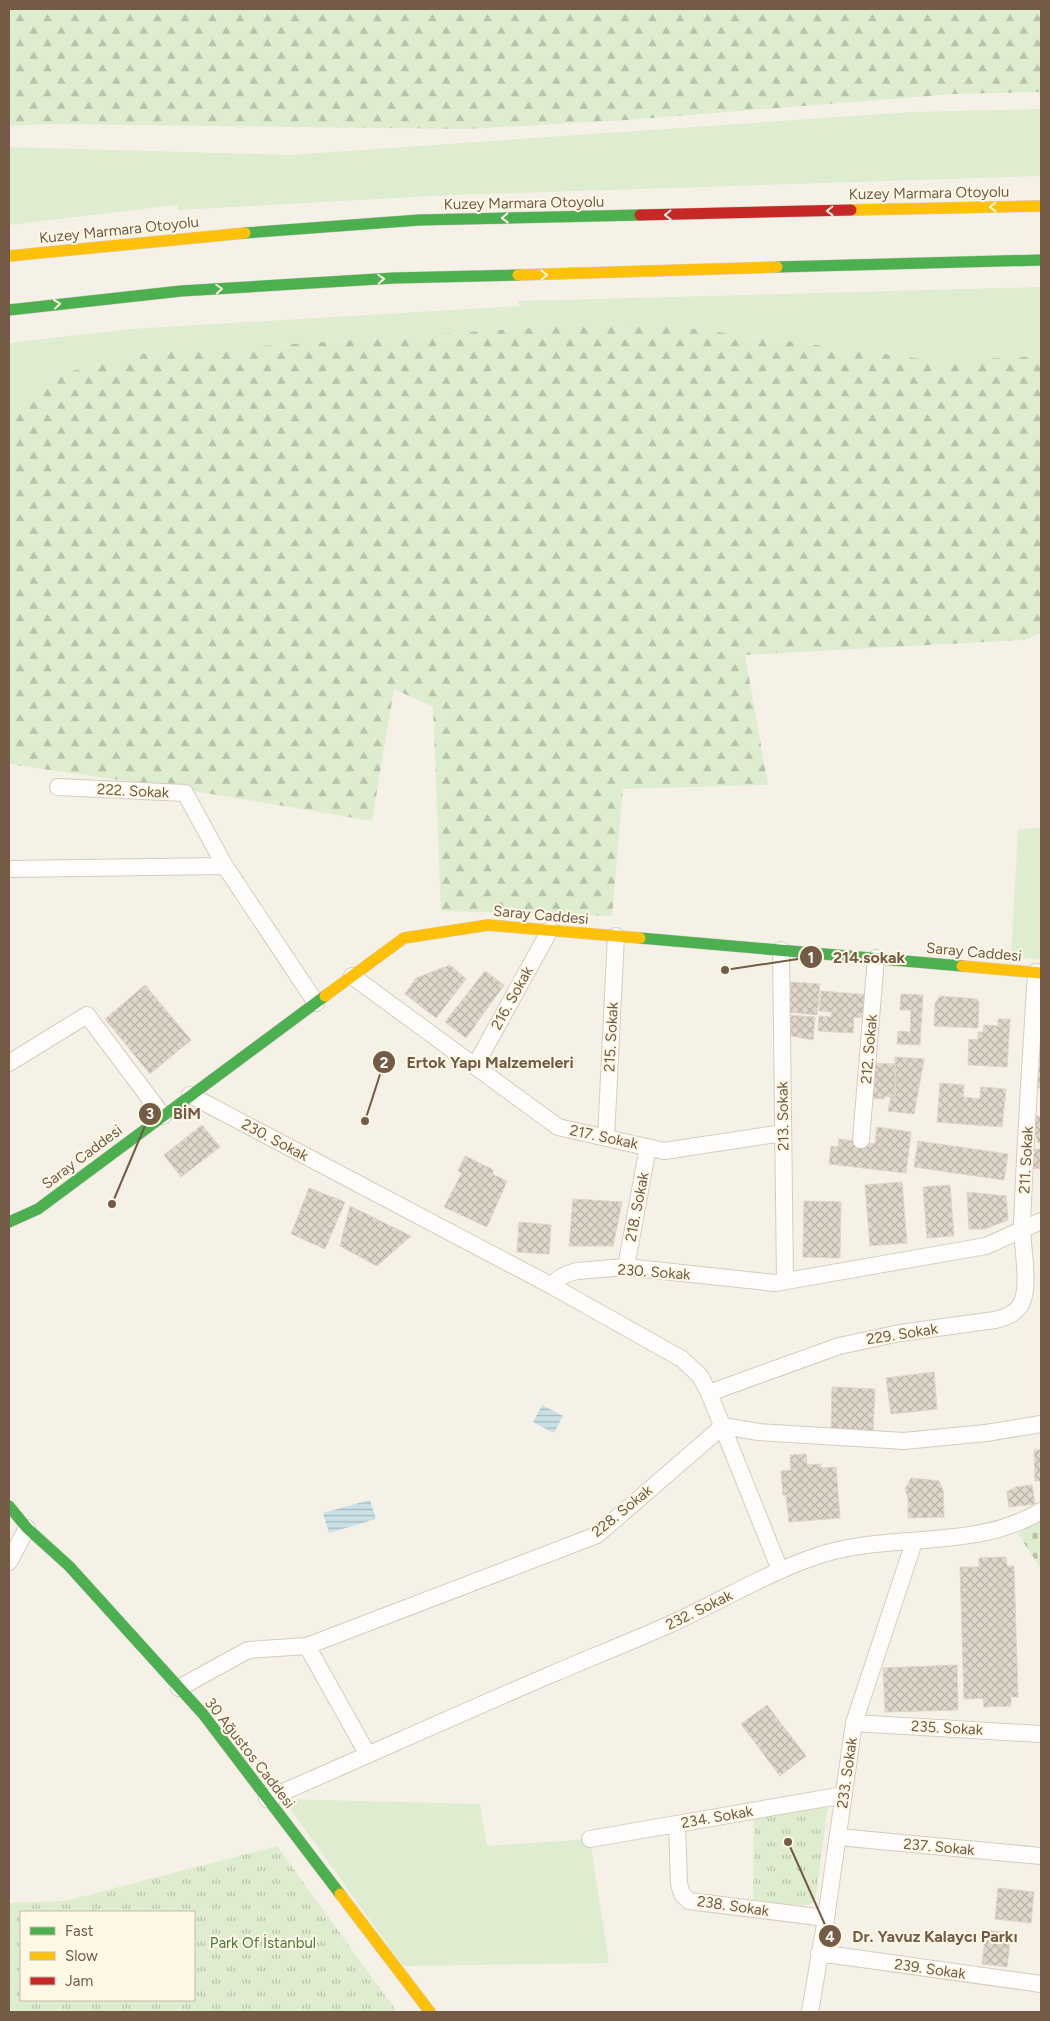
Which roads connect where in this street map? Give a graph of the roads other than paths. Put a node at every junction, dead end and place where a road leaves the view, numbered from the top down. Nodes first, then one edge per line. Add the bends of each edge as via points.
1 (1041, 206) edge
2 (9, 256) edge
3 (1041, 260) edge
4 (9, 310) edge
5 (58, 787) dead end
6 (225, 866) junction
7 (9, 868) edge
8 (550, 930) junction
9 (616, 936) junction
10 (781, 950) junction
11 (876, 958) junction
12 (1038, 972) edge
13 (352, 976) junction
14 (316, 1002) junction
15 (9, 1063) edge
16 (475, 1066) junction
17 (190, 1095) junction
18 (162, 1116) junction
19 (783, 1133) junction
20 (606, 1138) junction
21 (861, 1140) dead end
22 (648, 1147) junction
23 (1041, 1221) edge
24 (9, 1222) edge
25 (1022, 1228) junction
26 (626, 1267) junction
27 (785, 1281) junction
28 (552, 1286) junction
29 (709, 1393) junction
30 (1041, 1424) edge
31 (723, 1426) junction
32 (9, 1506) edge
33 (1041, 1511) edge
34 (9, 1524) edge
35 (27, 1528) junction
36 (914, 1542) junction
37 (9, 1562) edge
38 (780, 1570) junction
39 (307, 1646) junction
40 (180, 1688) junction
41 (854, 1723) junction
42 (1041, 1734) edge
43 (368, 1755) junction
44 (844, 1795) junction
45 (267, 1799) junction
46 (677, 1824) junction
47 (838, 1837) junction
48 (590, 1839) dead end
49 (1041, 1856) edge
50 (826, 1918) junction
51 (819, 1954) junction
52 (1041, 1984) edge
53 (430, 2012) edge
54 (810, 2012) edge

1 -> 2 main road, Kuzey Marmara Otoyolu via 419,220 211,235
4 -> 3 main road via 181,291 394,278
5 - 6 street, 222. Sokak via 184,793
6 - 7 street
6 - 14 street
8 - 9 main road, Saray Caddesi
8 - 13 main road, Saray Caddesi via 488,925 404,938
8 - 16 street, 216. Sokak
9 - 10 main road, Saray Caddesi
9 - 20 street, 215. Sokak
10 - 11 main road, Saray Caddesi
10 - 19 street, 213. Sokak
11 - 12 main road, Saray Caddesi
11 - 21 street, 212. Sokak
12 - 25 street, 211. Sokak
13 - 14 main road, Saray Caddesi
13 - 16 street, 217. Sokak
14 - 17 main road, Saray Caddesi
15 - 18 street via 87,1015
16 - 20 street, 217. Sokak via 558,1127
17 - 18 main road, Saray Caddesi
17 - 28 street, 230. Sokak
18 - 24 main road, Saray Caddesi via 38,1209
19 - 22 street, 217. Sokak via 664,1151
19 - 27 street, 213. Sokak
20 - 22 street, 217. Sokak
22 - 26 street, 218. Sokak
23 - 25 street, 230. Sokak
25 - 27 street, 230. Sokak via 986,1246
25 - 29 street, 229. Sokak via 1025,1290 1022,1302 1008,1317 900,1332 847,1344
26 - 27 street, 230. Sokak via 775,1283
26 - 28 street, 230. Sokak via 567,1274
28 - 29 street via 682,1359 700,1376
29 - 31 street
30 - 31 street via 904,1441 759,1432
31 - 38 street
31 - 39 street, 228. Sokak via 597,1535
32 - 35 main road, 30 Ağustos Caddesi
33 - 36 street, 232. Sokak via 1002,1528
34 - 35 main road, 30 Ağustos Caddesi
35 - 37 street
35 - 40 main road, 30 Ağustos Caddesi via 69,1566
36 - 38 street, 232. Sokak via 859,1545 815,1556
36 - 41 street, 233. Sokak
38 - 43 street, 232. Sokak via 667,1626
39 - 40 street, 228. Sokak via 248,1650
39 - 43 street
40 - 45 main road, 30 Ağustos Caddesi
41 - 42 street, 235. Sokak
41 - 44 street, 233. Sokak
43 - 45 street, 232. Sokak
44 - 46 street, 234. Sokak
44 - 47 street, 233. Sokak
45 - 53 main road, 30 Ağustos Caddesi
46 - 48 street, 234. Sokak
46 - 50 street, 238. Sokak via 679,1884 682,1894 690,1901
47 - 49 street, 237. Sokak
47 - 50 street, 233. Sokak
50 - 51 street, 233. Sokak
51 - 52 street, 239. Sokak
51 - 54 street, 233. Sokak

